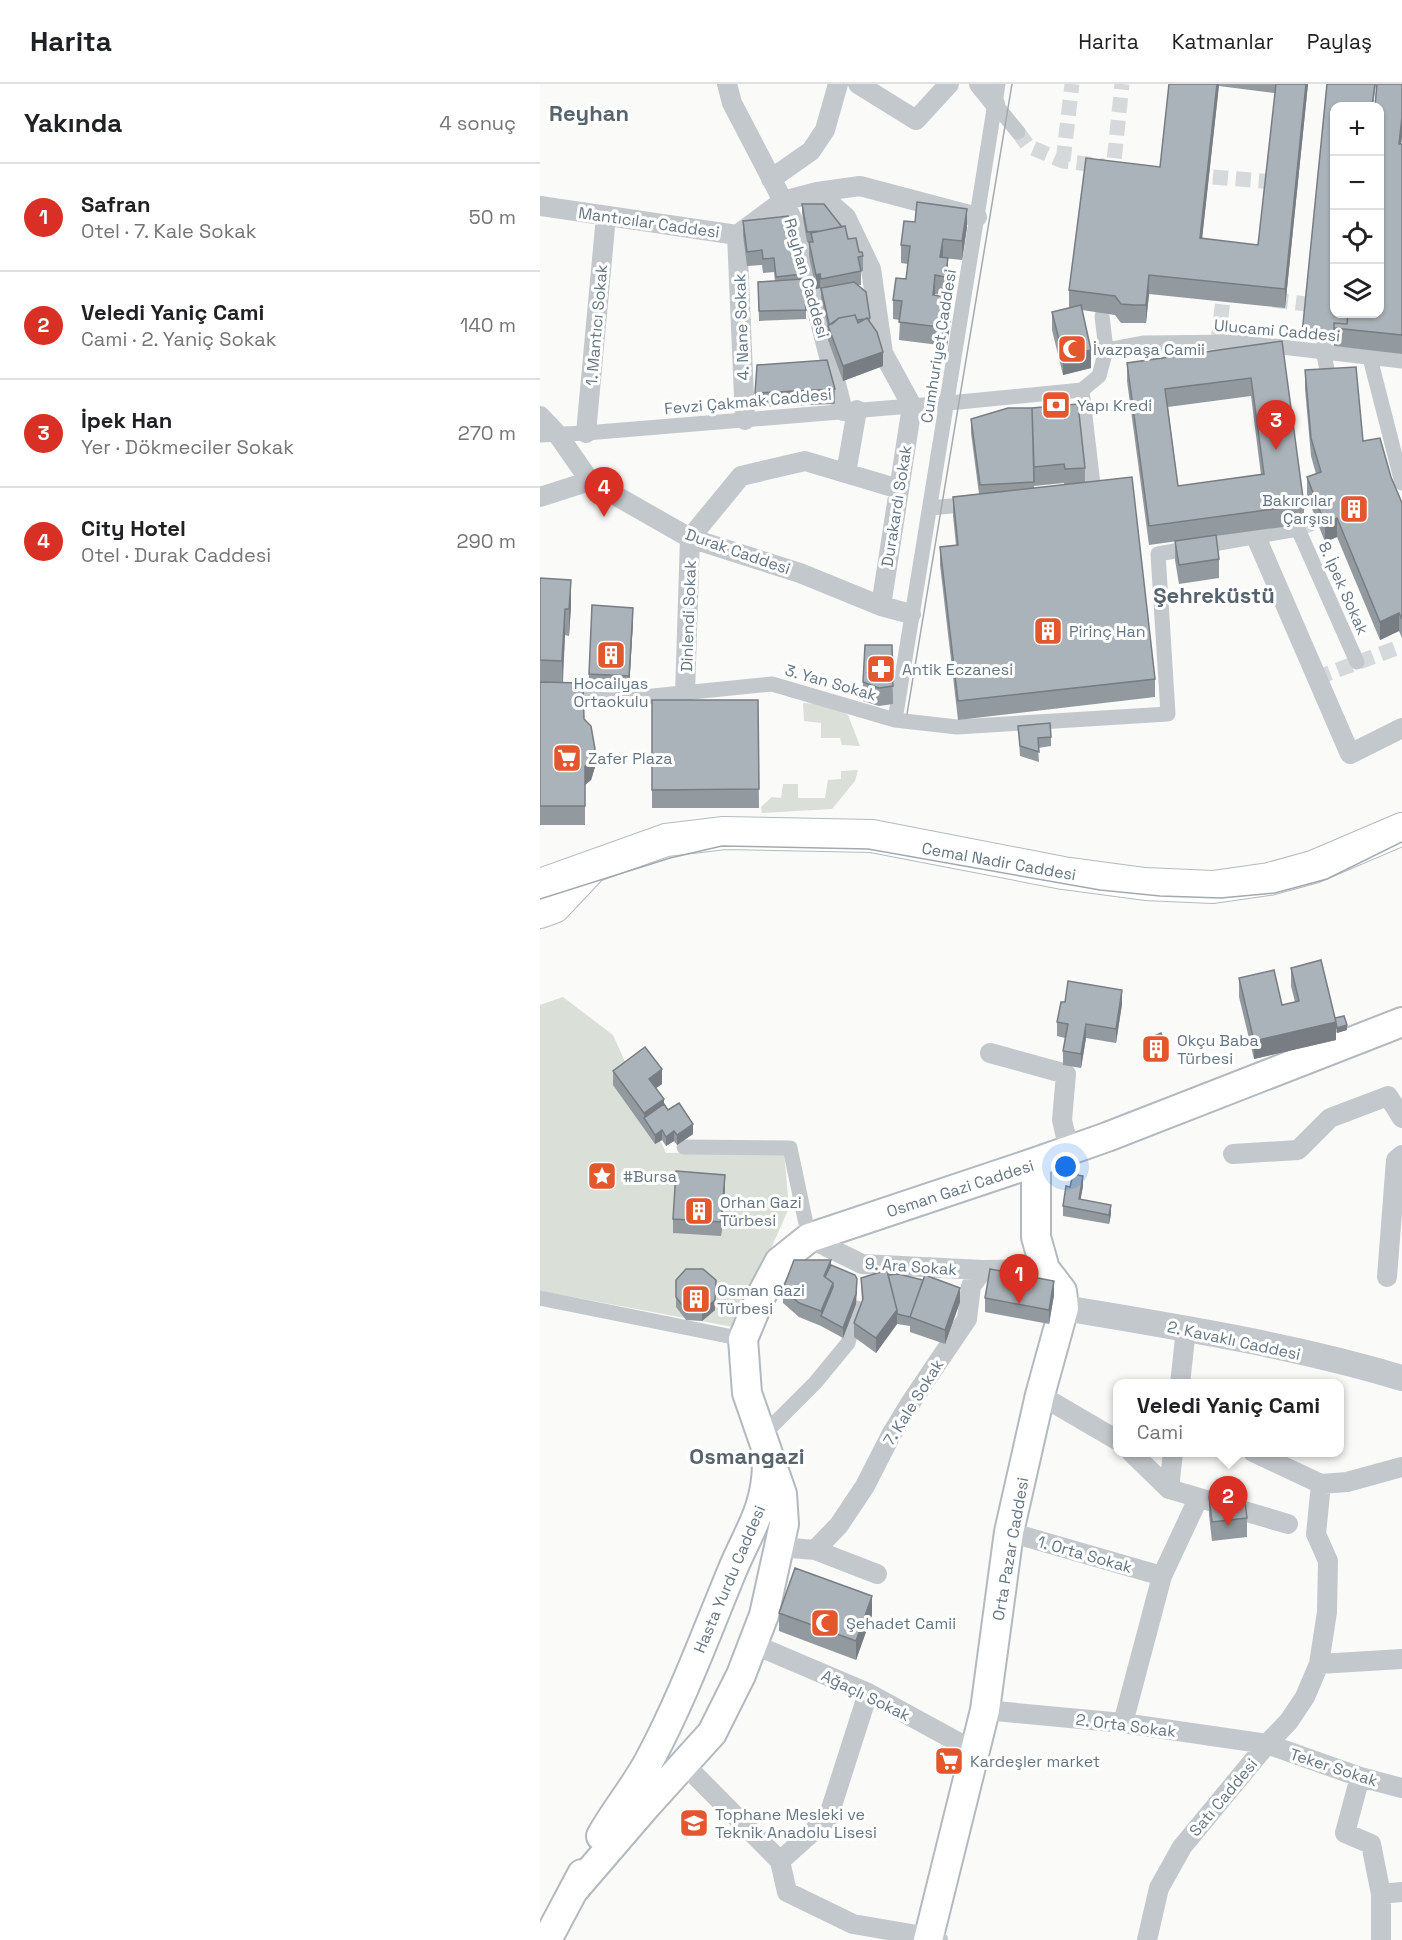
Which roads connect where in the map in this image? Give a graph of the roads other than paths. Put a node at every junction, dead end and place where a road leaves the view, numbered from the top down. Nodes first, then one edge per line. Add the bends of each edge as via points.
1 (728, 84) edge
2 (838, 84) edge
3 (858, 84) edge
4 (949, 84) edge
5 (979, 84) edge
6 (998, 84) edge
7 (995, 104) junction
8 (1018, 132) tunnel mouth
9 (771, 179) junction
10 (817, 192) junction
11 (783, 201) junction
12 (540, 206) edge
13 (606, 216) junction
14 (977, 217) junction
15 (737, 235) junction
16 (1102, 316) dead end
17 (1324, 347) junction
18 (1106, 350) junction
19 (1370, 358) junction
20 (1402, 361) edge
21 (1331, 387) edge
22 (1082, 390) junction
23 (953, 402) junction
24 (912, 406) junction
25 (850, 411) junction
26 (540, 416) edge
27 (745, 420) junction
28 (586, 433) junction
29 (549, 435) edge
30 (846, 473) junction
31 (1401, 479) edge
32 (590, 482) junction
33 (899, 489) junction
34 (1070, 495) edge
35 (540, 497) edge
36 (988, 503) edge
37 (930, 508) junction
38 (1256, 537) junction
39 (690, 538) junction
40 (881, 606) junction
41 (911, 614) junction
42 (1357, 662) dead end
43 (685, 694) junction
44 (540, 697) edge
45 (896, 720) junction
46 (1402, 728) edge
47 (1402, 829) edge
48 (591, 867) junction
49 (540, 885) edge
50 (540, 912) edge
51 (1402, 1022) edge
52 (990, 1053) dead end
53 (1402, 1118) edge
54 (684, 1147) dead end
55 (1069, 1150) junction
56 (1233, 1154) dead end
57 (1402, 1155) edge
58 (1036, 1162) junction
59 (809, 1238) junction
60 (1045, 1269) junction
61 (983, 1270) junction
62 (1387, 1277) dead end
63 (540, 1298) edge
64 (857, 1308) edge
65 (1064, 1308) junction
66 (1186, 1329) junction
67 (742, 1339) junction
68 (1402, 1378) edge
69 (1180, 1379) edge
70 (1040, 1395) junction
71 (772, 1426) dead end
72 (1113, 1438) edge
73 (768, 1454) junction
74 (1136, 1457) edge
75 (1172, 1457) edge
76 (1264, 1457) edge
77 (1402, 1467) edge
78 (1321, 1484) junction
79 (1169, 1489) junction
80 (1198, 1499) junction
81 (1288, 1524) dead end
82 (1009, 1532) junction
83 (780, 1547) junction
84 (815, 1550) junction
85 (877, 1574) dead end
86 (1162, 1576) junction
87 (753, 1644) junction
88 (1402, 1659) edge
89 (1319, 1664) junction
90 (868, 1693) junction
91 (985, 1710) junction
92 (1123, 1723) junction
93 (1267, 1744) junction
94 (976, 1752) junction
95 (684, 1764) junction
96 (1360, 1777) junction
97 (1402, 1788) edge
98 (780, 1861) junction
99 (573, 1891) junction
100 (1402, 1892) edge
101 (1381, 1893) junction
102 (932, 1939) edge
103 (547, 1940) edge
104 (1148, 1940) edge
105 (1381, 1940) edge

1 - 9 street, Reyhan Caddesi via 732,103
2 - 9 street via 825,130 811,151
3 - 4 street via 916,120
5 - 7 street
6 - 7 street, Cumhuriyet Caddesi
7 - 8 street
7 - 14 street, Cumhuriyet Caddesi
9 - 11 street, Reyhan Caddesi
10 - 11 street
10 - 14 street via 860,186
10 - 24 street via 846,217 871,269 884,353
11 - 15 street, Mantıcılar Caddesi
11 - 25 street, Reyhan Caddesi via 795,224
12 - 13 street, Mantıcılar Caddesi
13 - 15 street, Mantıcılar Caddesi
13 - 28 street, 1. Mantıcı Sokak
14 - 23 street, Cumhuriyet Caddesi
15 - 27 street, 4. Nane Sokak
16 - 18 street
17 - 18 street, Ulucami Caddesi via 1239,342 1143,343
17 - 19 street, Ulucami Caddesi
17 - 21 street
18 - 22 street via 1099,376
19 - 20 street, Ulucami Caddesi
19 - 31 street
22 - 23 street
22 - 34 street via 1094,493
23 - 24 street, Fevzi Çakmak Caddesi
23 - 37 street, Cumhuriyet Caddesi
24 - 25 street, Fevzi Çakmak Caddesi
24 - 33 street, Durakardı Sokak
25 - 27 street, Fevzi Çakmak Caddesi
25 - 30 street
26 - 29 street, Durak Caddesi
27 - 28 street, Fevzi Çakmak Caddesi
28 - 29 street, Fevzi Çakmak Caddesi
29 - 32 street, Durak Caddesi
30 - 33 street
30 - 39 street via 805,461 741,476
32 - 35 street
32 - 39 street, Durak Caddesi
33 - 40 street, Durakardı Sokak
36 - 37 street
37 - 41 street, Cumhuriyet Caddesi
38 - 42 street, 8. İpek Sokak via 1298,529
38 - 45 street, 3. Yan Sokak via 1158,554 1168,714 957,727
38 - 46 street via 1350,754
39 - 40 street, Durak Caddesi via 800,573
39 - 43 street, Dinlendi Sokak
40 - 41 street, Durak Caddesi
41 - 45 street, Cumhuriyet Caddesi
43 - 44 street, 3. Yan Sokak via 613,700
43 - 45 street, 3. Yan Sokak via 772,684
47 - 48 main road, Cemal Nadir Caddesi via 1313,867 1269,879 1213,887 1145,884 1071,874 872,836 724,833 666,840
48 - 49 main road, Cemal Nadir Caddesi
48 - 50 main road, Cemal Nadir Caddesi via 554,907
51 - 55 main road, Osman Gazi Caddesi
52 - 55 street via 1066,1074 1062,1120
53 - 56 street via 1388,1096 1330,1118 1298,1150
54 - 59 street via 790,1148
55 - 58 main road, Osman Gazi Caddesi
57 - 62 street via 1396,1160
58 - 59 main road, Osman Gazi Caddesi
58 - 60 main road via 1036,1237
59 - 61 street, 9. Ara Sokak via 862,1264
59 - 67 main road, Osman Gazi Caddesi via 779,1262
60 - 61 street
60 - 65 main road via 1062,1291
61 - 84 street, 7. Kale Sokak via 971,1286 967,1319 911,1402 846,1515
63 - 67 street
64 - 71 street via 848,1343
65 - 66 street, 2. Kavaklı Caddesi
65 - 70 main road, Orta Pazar Caddesi
66 - 68 street, 2. Kavaklı Caddesi
66 - 69 street
67 - 73 main road, Osman Gazi Caddesi via 747,1393
70 - 72 street
70 - 82 main road, Orta Pazar Caddesi
73 - 83 main road, Hasta Yurdu Caddesi via 782,1494 784,1524
73 - 99 main road, Hasta Yurdu Caddesi via 767,1485 759,1515 739,1553 676,1706 649,1761 603,1833
74 - 79 street
75 - 79 street
76 - 78 street
77 - 78 street via 1347,1482
78 - 89 street, Satı Caddesi via 1316,1534 1329,1561
79 - 80 street
80 - 81 street
80 - 86 street
82 - 86 street, 1. Orta Sokak
82 - 91 main road, Orta Pazar Caddesi
83 - 84 street
83 - 87 main road, Hasta Yurdu Caddesi via 764,1616
84 - 85 street
86 - 92 street
87 - 90 street, Ağaçlı Sokak
87 - 95 main road, Hasta Yurdu Caddesi via 712,1733
88 - 89 street
89 - 93 street, Satı Caddesi via 1305,1697
90 - 94 street, Ağaçlı Sokak
90 - 98 street via 828,1818
91 - 92 street, 2. Orta Sokak
91 - 94 main road, Orta Pazar Caddesi
92 - 93 street, 2. Orta Sokak
93 - 96 street, Teker Sokak
93 - 104 street, Satı Caddesi via 1182,1847 1159,1888
94 - 102 main road, Orta Pazar Caddesi
95 - 98 street
95 - 99 main road, Hasta Yurdu Caddesi
96 - 97 street, Teker Sokak
96 - 101 street via 1345,1833 1371,1844
98 - 102 street via 787,1892 853,1924
99 - 103 main road, Hasta Yurdu Caddesi
100 - 101 street
101 - 105 street

